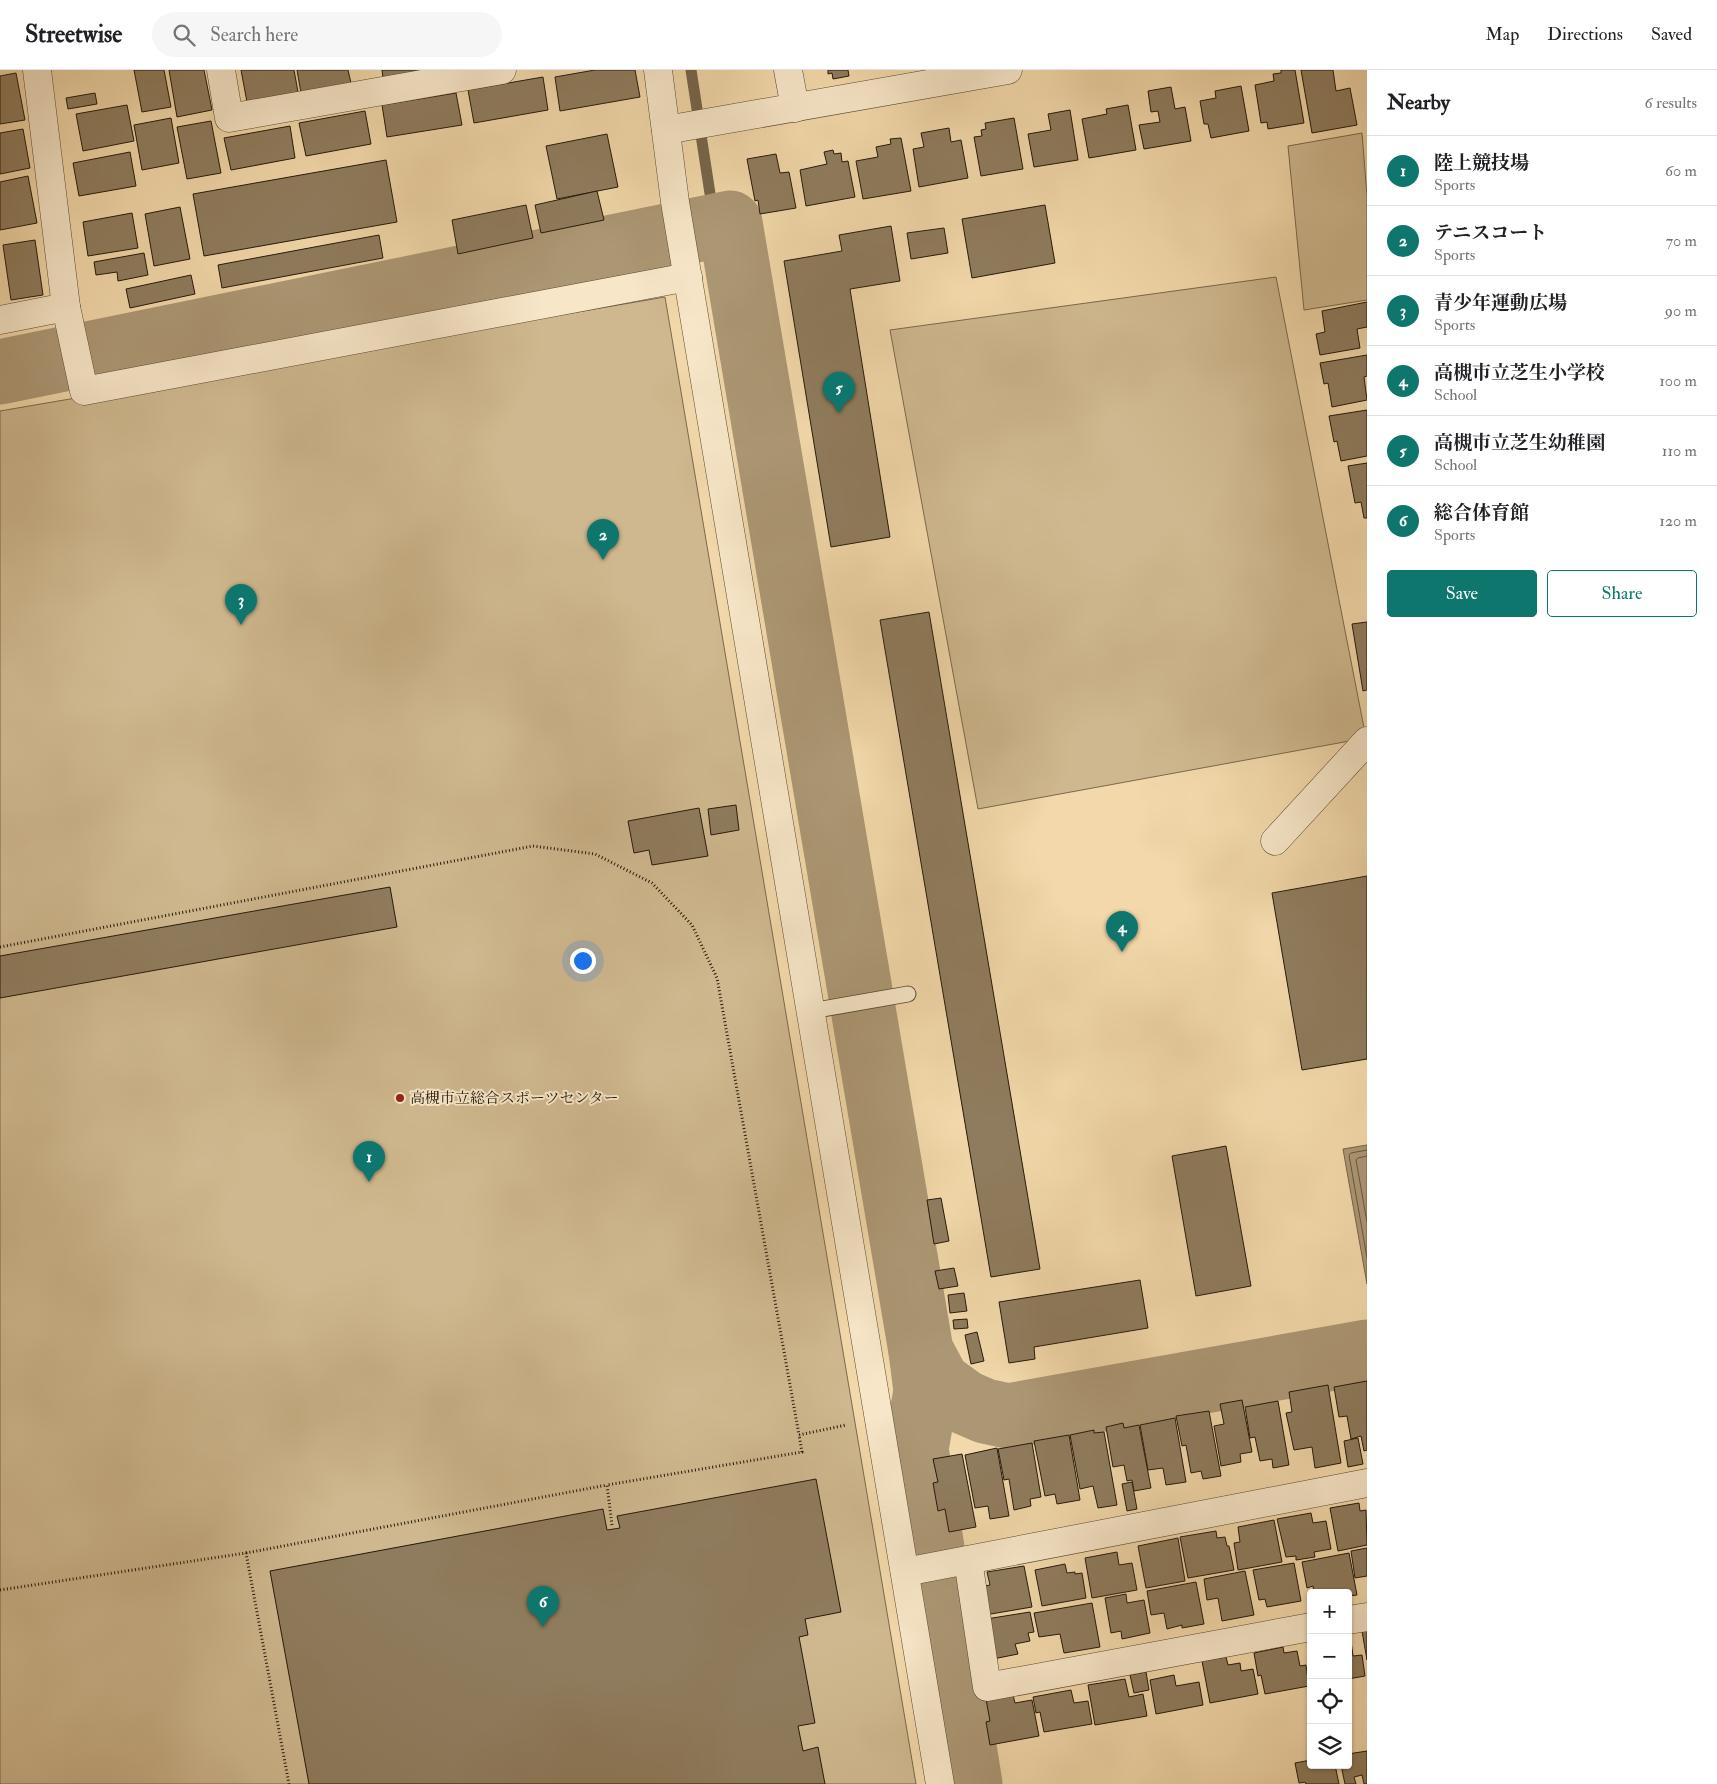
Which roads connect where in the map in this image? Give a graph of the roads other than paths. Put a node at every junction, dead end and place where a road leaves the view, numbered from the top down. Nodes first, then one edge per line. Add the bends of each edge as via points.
1 (37, 70) edge
2 (221, 70) edge
3 (502, 70) edge
4 (658, 70) edge
5 (788, 70) edge
6 (1008, 70) edge
7 (945, 75) edge
8 (369, 82) edge
9 (795, 108) junction
10 (666, 130) junction
11 (686, 265) junction
12 (67, 315) junction
13 (0, 320) edge
14 (1367, 741) edge
15 (1275, 841) dead end
16 (908, 994) dead end
17 (811, 1011) junction
18 (1367, 1483) edge
19 (959, 1561) junction
20 (915, 1570) junction
21 (1367, 1617) edge
22 (1352, 1619) edge
23 (1307, 1628) edge
24 (940, 1784) edge

1 - 12 street
2 - 8 street via 229,118
3 - 8 street
4 - 10 street
5 - 9 street
6 - 7 street
7 - 9 street
9 - 10 street
10 - 11 street
11 - 12 street via 84,391
11 - 17 street
12 - 13 street
14 - 15 street
16 - 17 lane
17 - 20 street via 879,1419
18 - 19 street
19 - 20 street
19 - 23 street via 987,1687
20 - 24 street
21 - 22 street

